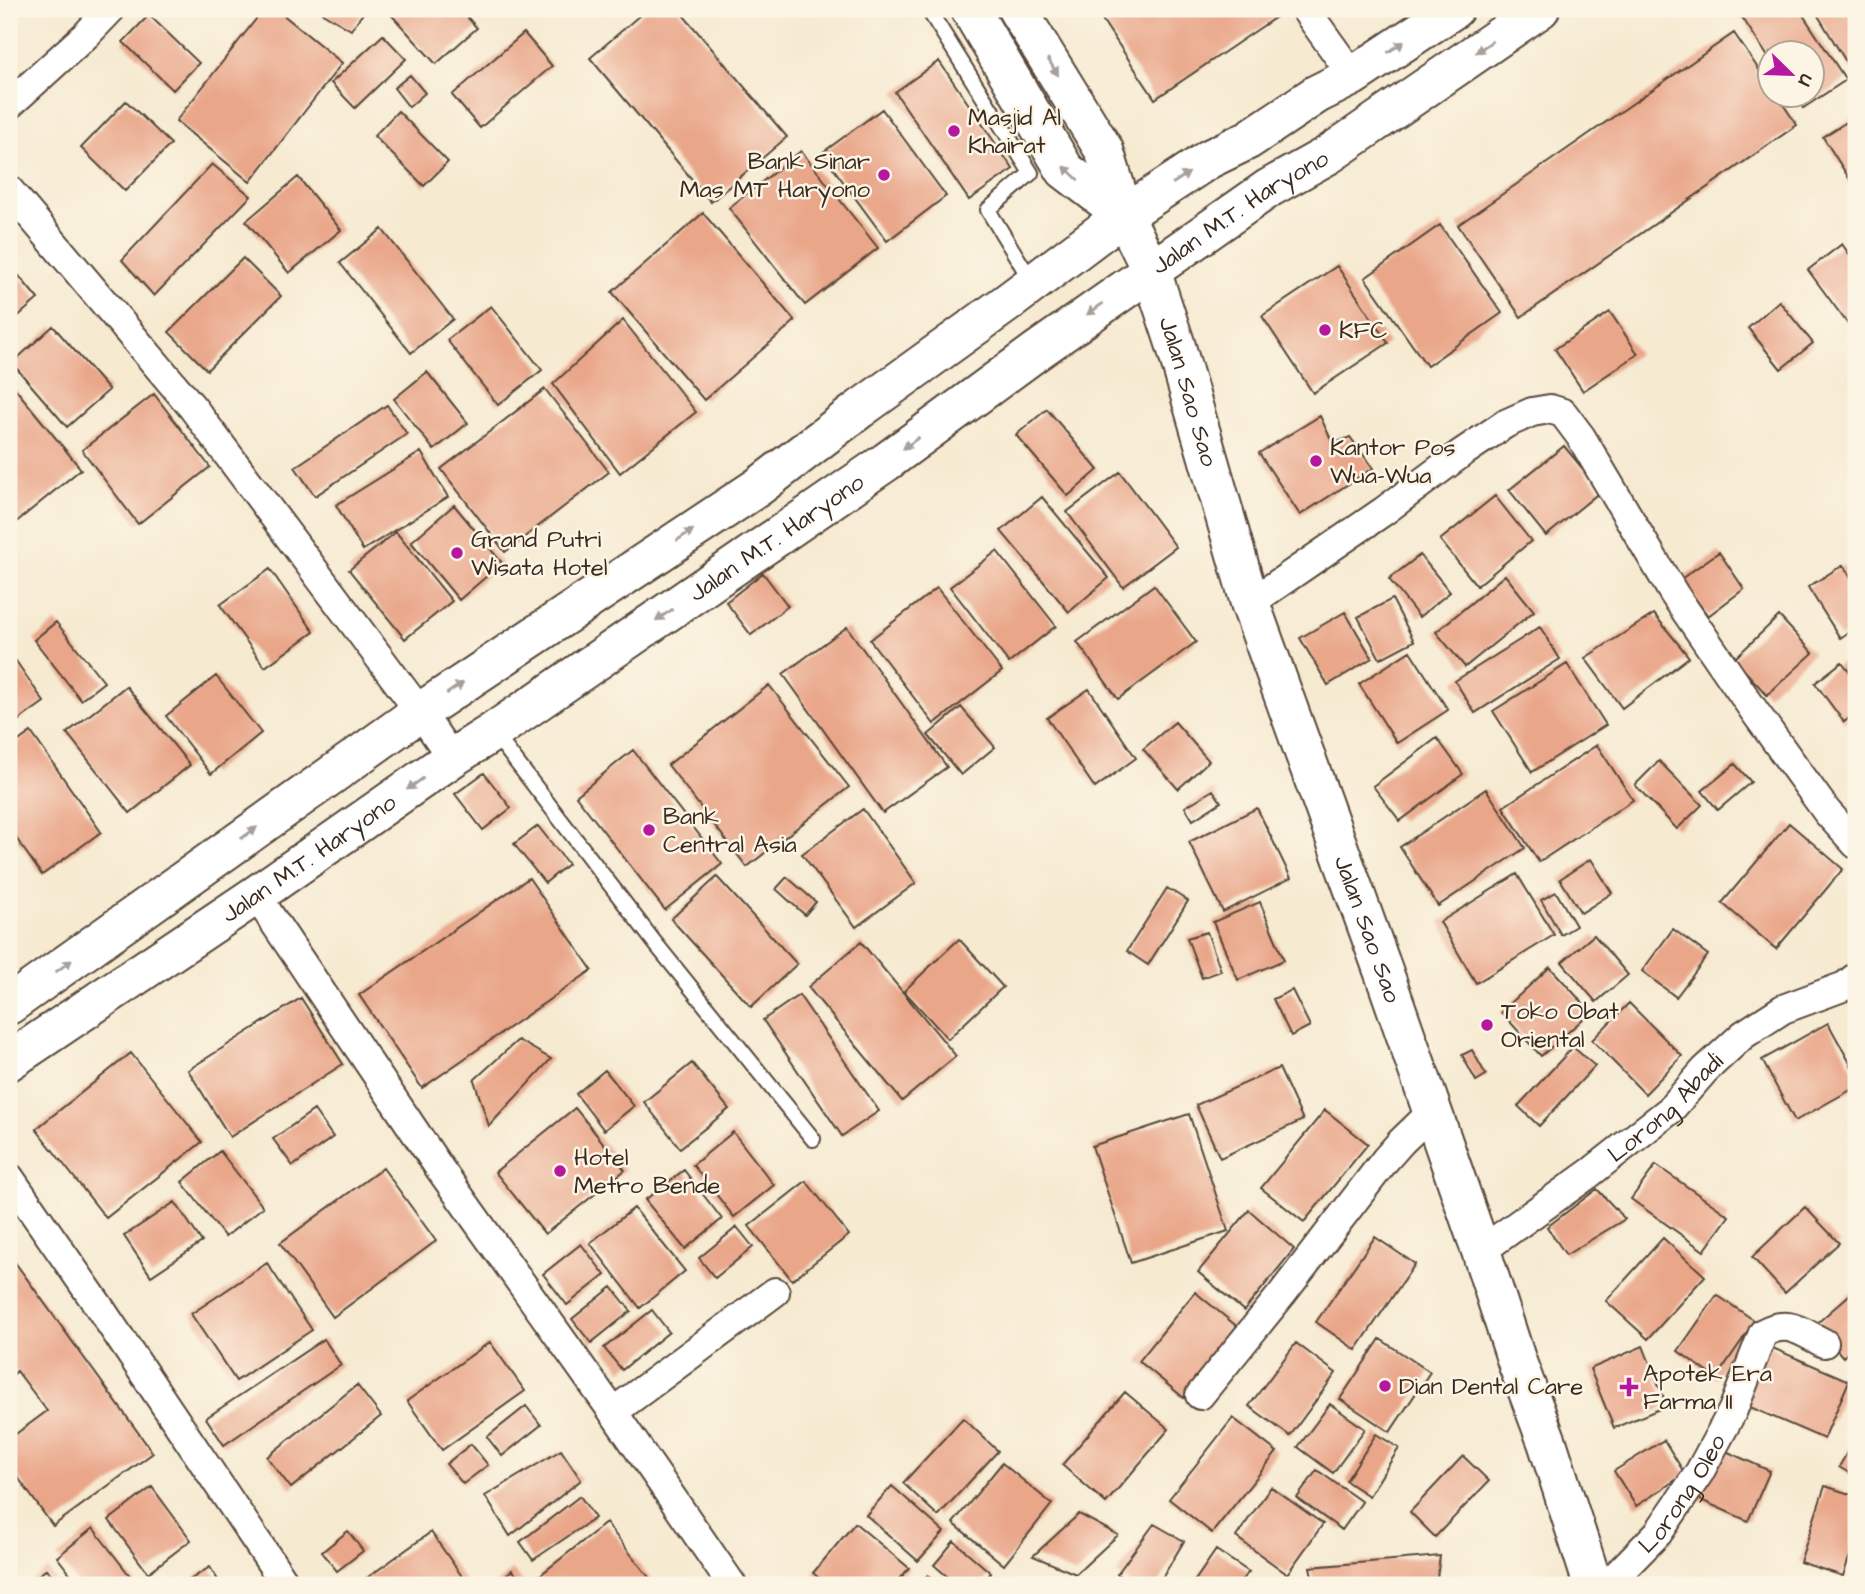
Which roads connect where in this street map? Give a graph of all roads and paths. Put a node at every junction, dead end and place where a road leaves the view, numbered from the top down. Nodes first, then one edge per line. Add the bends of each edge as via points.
1 (111, 9) edge
2 (928, 9) edge
3 (970, 9) edge
4 (1017, 9) edge
5 (1305, 9) edge
6 (1454, 9) edge
7 (1541, 9) edge
8 (1353, 76) junction
9 (9, 105) edge
10 (9, 190) edge
11 (1124, 215) junction
12 (1151, 270) junction
13 (1033, 283) junction
14 (1250, 603) junction
15 (420, 712) junction
16 (493, 732) junction
17 (452, 758) junction
18 (1856, 844) edge
19 (256, 895) junction
20 (1856, 978) edge
21 (9, 1005) edge
22 (9, 1061) edge
23 (1432, 1112) junction
24 (813, 1139) dead end
25 (9, 1177) edge
26 (1481, 1251) junction
27 (775, 1292) dead end
28 (1824, 1343) dead end
29 (1200, 1395) dead end
30 (613, 1412) junction
31 (286, 1585) edge
32 (732, 1585) edge
33 (1593, 1585) edge
34 (1606, 1585) edge

1 - 9 street
2 - 13 lane via 1031,173 988,209
11 -> 3 main road via 1065,170
4 -> 11 main road, Jalan Sao Sao via 1104,150
5 - 8 street
8 -> 6 main road
7 -> 12 main road, Jalan M.T. Haryono
11 -> 8 main road via 1209,159
10 - 15 street via 193,408
11 - 12 main road, Jalan Sao Sao
11 - 13 main road
12 - 14 main road, Jalan Sao Sao
12 -> 16 main road, Jalan M.T. Haryono via 886,462
15 -> 13 main road via 758,486
14 - 18 street via 1505,425 1532,412 1563,413 1674,594 1827,812
14 - 23 main road, Jalan Sao Sao
15 - 17 street
21 -> 15 main road
16 - 17 main road, Jalan M.T. Haryono
16 - 24 lane
17 -> 19 main road, Jalan M.T. Haryono
19 - 22 main road, Jalan M.T. Haryono
19 - 30 street via 440,1169
20 - 26 street, Lorong Abadi via 1783,1009 1742,1035 1671,1110
23 - 26 main road, Jalan Sao Sao
23 - 29 street via 1379,1167
25 - 31 street
26 - 33 main road, Jalan Sao Sao
27 - 30 street
28 - 34 street, Lorong Oleo via 1788,1325 1763,1333 1733,1410 1699,1473 1658,1533
30 - 32 street

